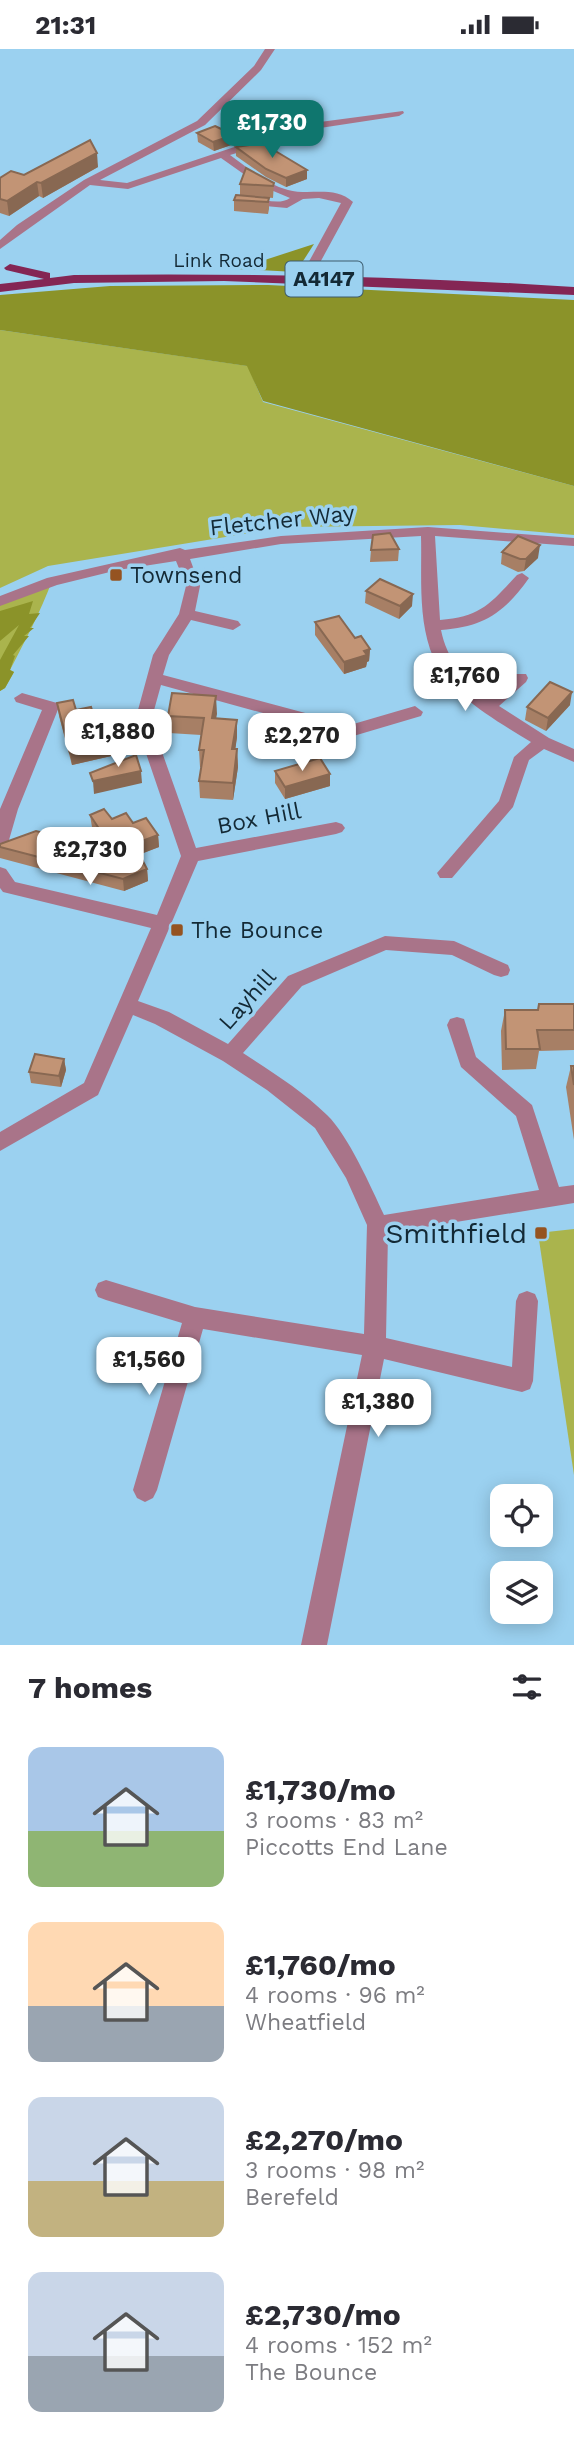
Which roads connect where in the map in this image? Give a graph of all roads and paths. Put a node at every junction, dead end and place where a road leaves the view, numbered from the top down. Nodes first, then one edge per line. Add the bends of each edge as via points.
1 (270, 49) edge
2 (399, 113) dead end
3 (222, 154) junction
4 (88, 181) junction
5 (302, 194) junction
6 (237, 201) edge
7 (2, 244) edge
8 (6, 267) edge
9 (306, 278) junction
10 (74, 279) junction
11 (0, 287) edge
12 (574, 291) edge
13 (428, 531) junction
14 (574, 542) edge
15 (180, 554) junction
16 (522, 578) dead end
17 (0, 601) edge
18 (187, 614) junction
19 (233, 625) dead end
20 (433, 625) junction
21 (153, 677) junction
22 (520, 678) dead end
23 (22, 698) dead end
24 (488, 706) junction
25 (415, 712) dead end
26 (543, 742) junction
27 (574, 756) edge
28 (336, 828) dead end
29 (0, 840) edge
30 (190, 856) junction
31 (446, 873) dead end
32 (3, 885) edge
33 (163, 924) junction
34 (501, 970) dead end
35 (127, 1005) junction
36 (457, 1025) dead end
37 (230, 1055) junction
38 (0, 1142) edge
39 (574, 1194) edge
40 (551, 1196) junction
41 (378, 1225) junction
42 (106, 1290) dead end
43 (527, 1301) dead end
44 (195, 1317) junction
45 (375, 1346) junction
46 (145, 1490) dead end
47 (314, 1645) edge

1 - 4 street via 258,68 201,123
2 - 3 street via 320,125
3 - 4 street via 128,186
3 - 5 street via 279,190
4 - 7 street via 15,226
5 - 6 street via 287,205
5 - 9 street via 333,196 348,203
7 - 8 street
8 - 10 main road, Link Road / A4147
8 - 11 main road, Link Road / A4147 via 11,279
9 - 10 main road, Link Road / A4147
9 - 12 main road, Link Road / A4147
10 - 11 main road, Link Road / A4147
13 - 14 street, Fletcher Way
13 - 15 street, Fletcher Way via 281,540
13 - 20 street
15 - 17 street, Fletcher Way via 51,581
15 - 18 street via 193,586
16 - 20 street via 487,616 470,623
18 - 19 street
18 - 21 street via 160,655
20 - 24 street via 442,658
21 - 25 street via 350,731
21 - 30 street via 143,721
22 - 24 street
23 - 29 street via 51,707
24 - 26 street
26 - 27 street
26 - 31 street via 522,757 507,803
28 - 30 street, Box Hill
30 - 33 street
32 - 33 street
33 - 35 street
34 - 37 street, Layhill via 454,948 386,943 295,981
35 - 37 street via 162,1018
35 - 38 street via 91,1089
36 - 40 street via 468,1061 525,1111
37 - 41 street via 322,1122 354,1172
39 - 40 street
40 - 41 street
41 - 45 street
42 - 44 street
43 - 45 street via 522,1381
44 - 45 street
44 - 46 street
45 - 47 street

